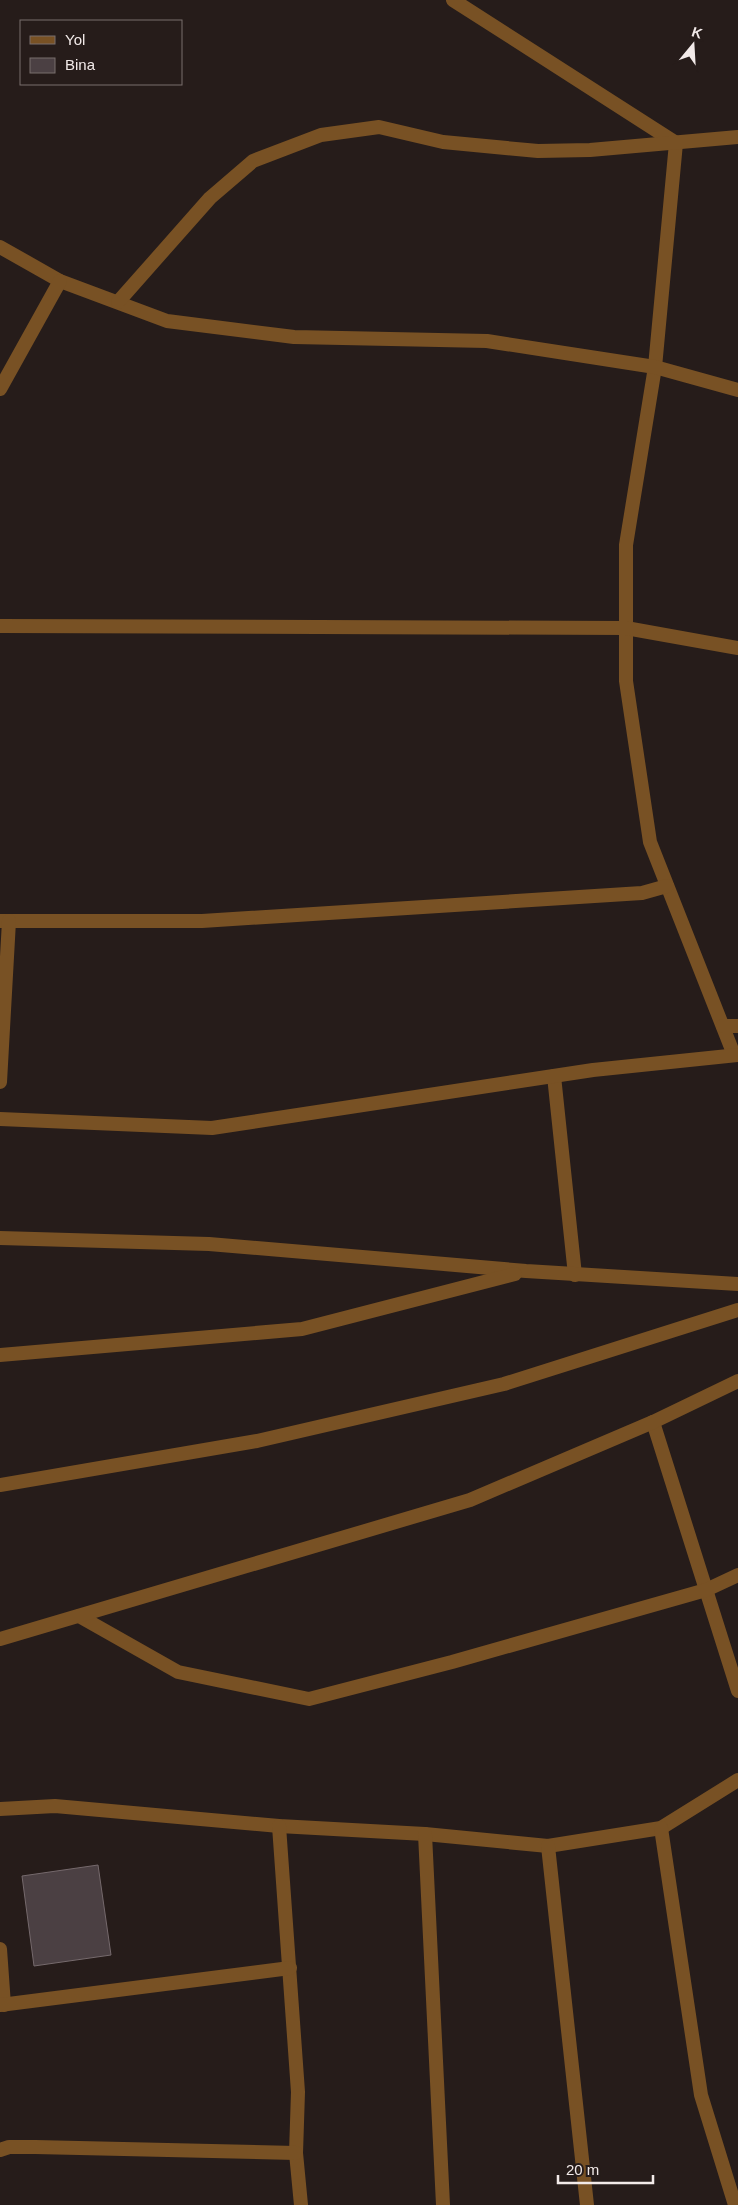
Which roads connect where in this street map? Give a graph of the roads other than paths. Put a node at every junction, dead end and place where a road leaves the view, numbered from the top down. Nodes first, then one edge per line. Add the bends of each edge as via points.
1 (452, 0) edge
2 (738, 137) edge
3 (676, 143) junction
4 (0, 247) edge
5 (60, 281) junction
6 (118, 302) junction
7 (655, 367) junction
8 (0, 388) edge
9 (738, 390) edge
10 (0, 626) edge
11 (626, 628) junction
12 (738, 648) edge
13 (667, 886) junction
14 (4, 921) edge
15 (723, 1026) junction
16 (738, 1026) edge
17 (736, 1055) edge
18 (554, 1076) junction
19 (0, 1082) edge
20 (0, 1119) edge
21 (0, 1238) edge
22 (526, 1272) junction
23 (574, 1275) junction
24 (738, 1284) edge
25 (738, 1310) edge
26 (0, 1354) edge
27 (738, 1381) edge
28 (653, 1422) junction
29 (0, 1485) edge
30 (738, 1575) edge
31 (706, 1590) junction
32 (79, 1616) junction
33 (0, 1639) edge
34 (738, 1691) edge
35 (738, 1780) edge
36 (0, 1809) edge
37 (279, 1826) junction
38 (661, 1828) junction
39 (425, 1834) junction
40 (548, 1846) junction
41 (0, 1949) edge
42 (290, 1968) junction
43 (2, 2005) edge
44 (0, 2150) edge
45 (296, 2153) junction
46 (301, 2205) edge
47 (443, 2205) edge
48 (587, 2205) edge
49 (735, 2205) edge

1 - 3 street
2 - 3 street
3 - 6 street via 538,151 443,142 379,127 321,135 253,160 210,198
3 - 7 street
4 - 5 street
5 - 6 street
5 - 8 street
6 - 7 street via 167,320 294,337 487,341
7 - 9 street
7 - 11 street via 626,544
10 - 11 street
11 - 12 street
11 - 13 street via 626,680 650,842
13 - 14 street via 642,893 202,921
13 - 15 street
14 - 19 street
15 - 16 street
15 - 17 street
17 - 18 street
18 - 20 street via 212,1128
18 - 23 street
21 - 22 street via 209,1244
22 - 23 street
22 - 26 street via 302,1329
23 - 24 street
25 - 29 street via 504,1384 257,1441
27 - 28 street
28 - 31 street
28 - 32 street via 470,1500
30 - 31 street
31 - 32 street via 309,1699 178,1672
31 - 34 street
32 - 33 street
35 - 38 street
36 - 37 street via 55,1806
37 - 39 street
37 - 42 street
38 - 40 street
38 - 49 street via 701,2095
39 - 40 street
39 - 47 street
40 - 48 street
41 - 43 street
42 - 43 street
42 - 45 street via 298,2092
44 - 45 street via 35,2146
45 - 46 street

